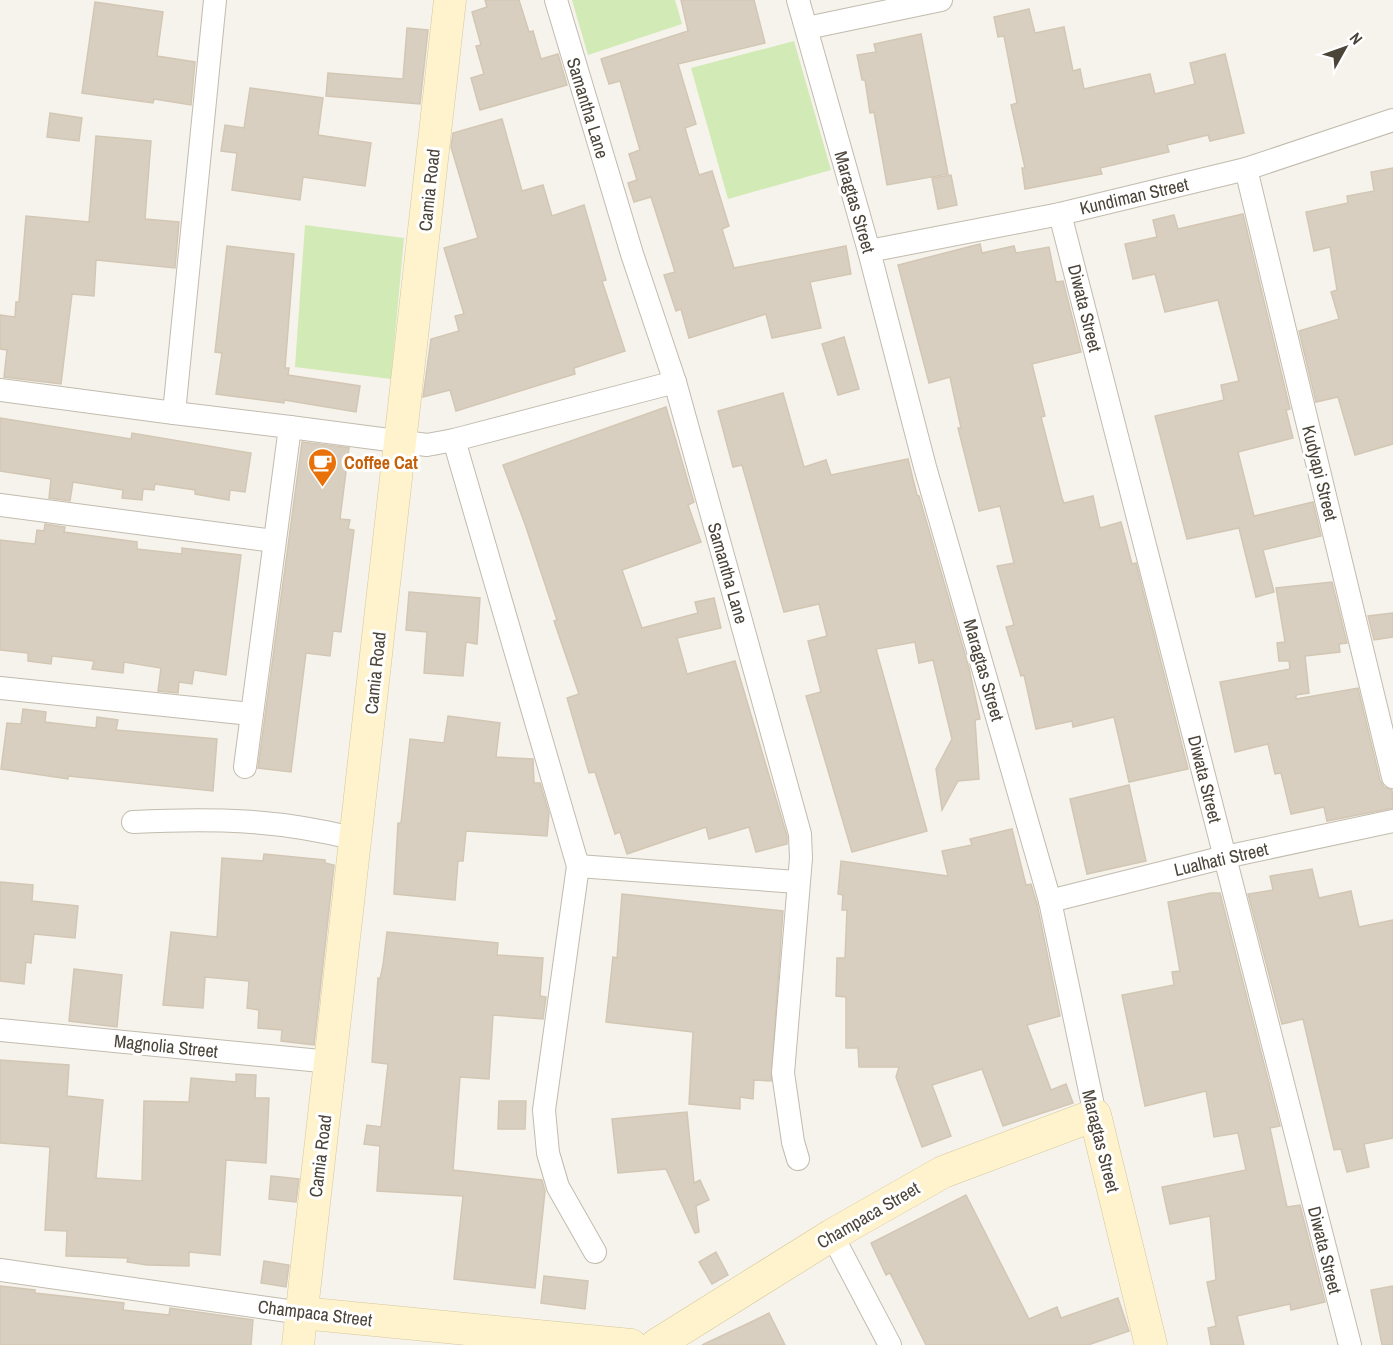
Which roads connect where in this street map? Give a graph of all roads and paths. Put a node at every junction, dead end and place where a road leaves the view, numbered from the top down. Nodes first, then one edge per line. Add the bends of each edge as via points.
1 (215, 0) edge
2 (450, 0) edge
3 (556, 0) edge
4 (798, 0) edge
5 (941, 0) edge
6 (807, 28) junction
7 (1393, 120) edge
8 (1246, 169) junction
9 (1060, 214) junction
10 (869, 251) junction
11 (675, 382) junction
12 (0, 390) edge
13 (174, 413) junction
14 (290, 427) junction
15 (454, 440) junction
16 (401, 443) junction
17 (0, 505) edge
18 (274, 541) junction
19 (0, 688) edge
20 (251, 714) junction
21 (245, 767) dead end
22 (1393, 777) edge
23 (1393, 821) edge
24 (133, 822) dead end
25 (356, 839) junction
26 (1225, 857) junction
27 (578, 866) junction
28 (797, 882) junction
29 (1050, 901) junction
30 (0, 1030) edge
31 (331, 1062) junction
32 (1095, 1115) junction
33 (798, 1159) dead end
34 (832, 1235) junction
35 (595, 1252) dead end
36 (0, 1270) edge
37 (302, 1313) junction
38 (298, 1345) edge
39 (631, 1345) edge
40 (656, 1345) edge
41 (890, 1345) edge
42 (1151, 1345) edge
43 (1350, 1345) edge

1 - 13 street
2 - 16 street, Camia Road
3 - 11 street, Samantha Lane
4 - 6 street, Maragtas Street
5 - 6 street
6 - 10 street, Maragtas Street
7 - 8 street, Kundiman Street
8 - 9 street, Kundiman Street
8 - 22 street, Kudyapi Street
9 - 10 street, Kundiman Street
9 - 26 street, Diwata Street
10 - 29 street, Maragtas Street via 925,467
11 - 15 street
11 - 28 street, Samantha Lane via 800,834
12 - 13 street
13 - 14 street
14 - 16 street
14 - 18 street
15 - 16 street via 427,445
15 - 27 street
16 - 25 street, Camia Road
17 - 18 street
18 - 20 street
19 - 20 street
20 - 21 street
23 - 26 street, Lualhati Street
24 - 25 street via 248,820 299,825
25 - 31 street, Camia Road
26 - 29 street, Lualhati Street
26 - 43 street, Diwata Street
27 - 28 street
27 - 35 street via 544,1110 548,1153 558,1187
28 - 33 street, Samantha Lane via 783,1073
29 - 32 street, Maragtas Street
30 - 31 street, Magnolia Street
31 - 37 street, Camia Road
32 - 34 street, Champaca Street via 943,1172
32 - 42 street, Maragtas Street
34 - 40 street, Champaca Street
34 - 41 street
36 - 37 street, Champaca Street
37 - 38 street, Camia Road
37 - 39 street, Champaca Street

